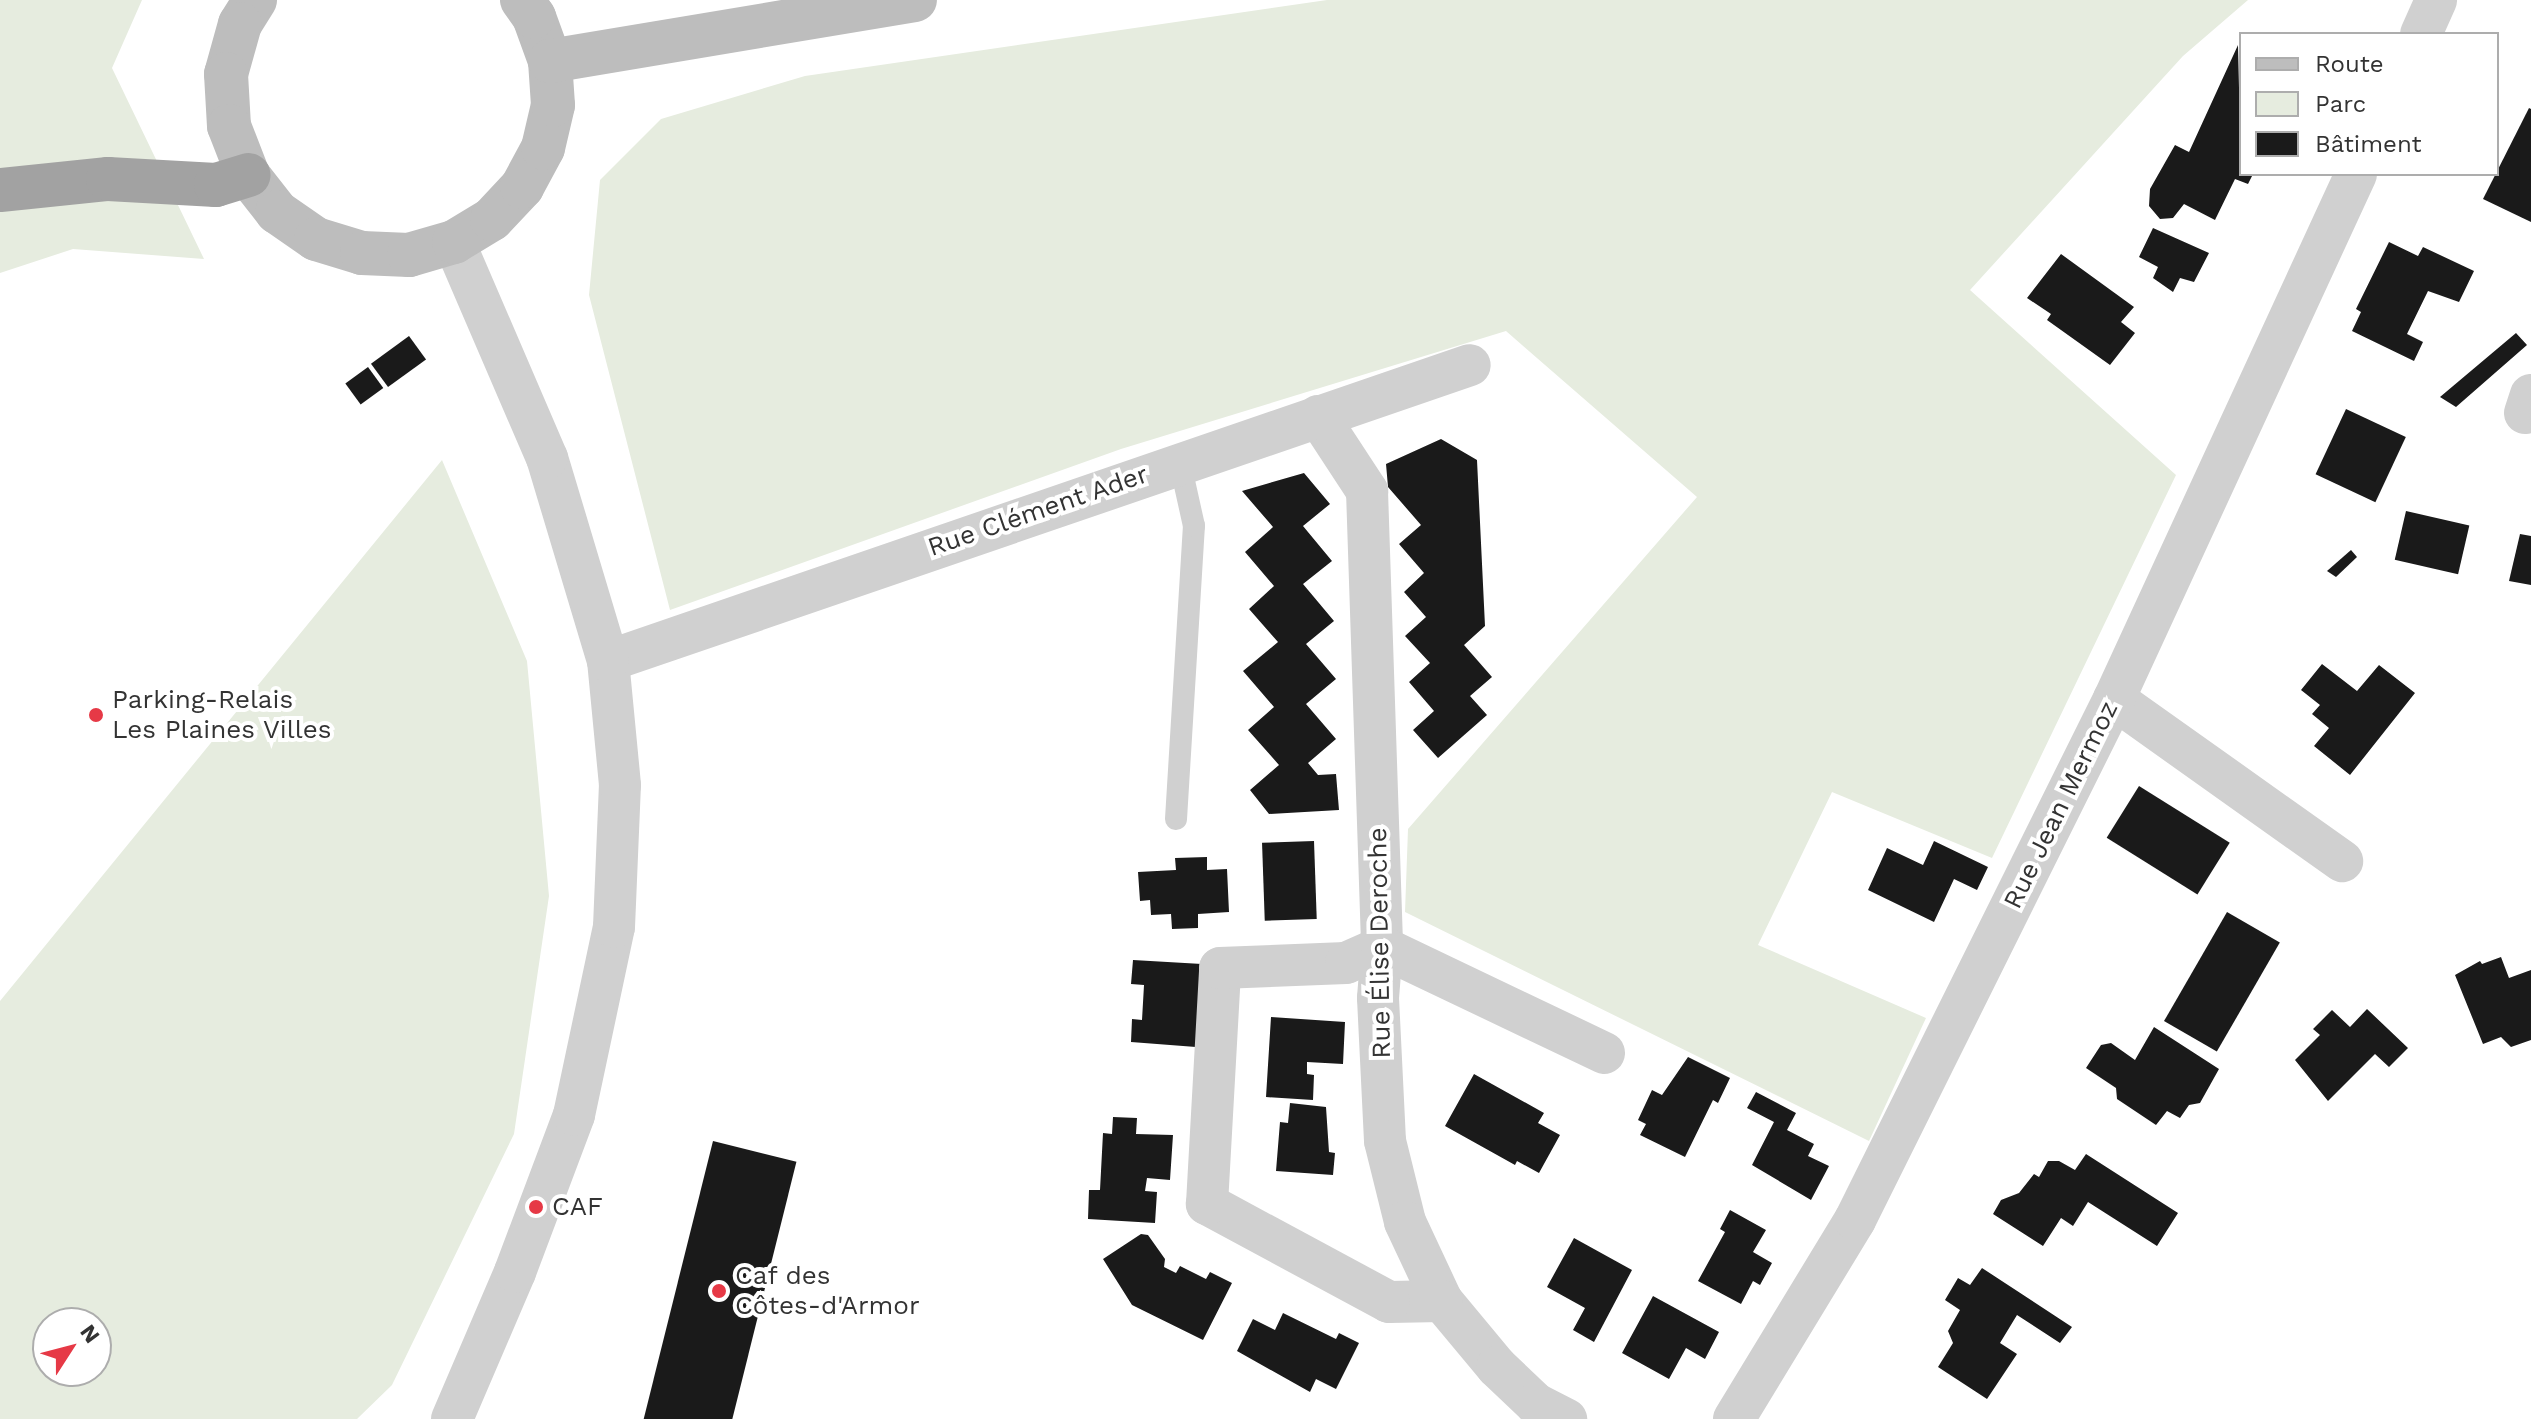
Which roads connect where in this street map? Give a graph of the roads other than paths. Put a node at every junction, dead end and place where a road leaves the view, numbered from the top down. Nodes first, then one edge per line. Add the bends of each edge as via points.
1 (255, 0) edge
2 (522, 0) edge
3 (915, 0) edge
4 (2436, 0) edge
5 (2422, 32) edge
6 (550, 61) junction
7 (248, 175) junction
8 (2355, 176) edge
9 (0, 190) edge
10 (454, 242) junction
11 (1470, 365) dead end
12 (1318, 416) junction
13 (1180, 463) junction
14 (608, 661) junction
15 (2114, 699) junction
16 (1176, 819) dead end
17 (2342, 861) dead end
18 (1382, 947) junction
19 (1604, 1053) dead end
20 (1442, 1301) junction
21 (452, 1419) edge
22 (1566, 1419) edge
23 (1734, 1419) edge

1 - 7 main road via 240,24 226,74 229,126
2 - 6 main road
3 - 6 main road
4 - 5 street
6 - 10 main road via 553,105 543,148 522,187 492,219
7 - 9 highway via 216,185 108,179
7 - 10 main road via 277,212 316,239 362,253 409,255
8 - 15 street, Rue Jean Mermoz
10 - 14 street via 547,458
11 - 12 street, Rue Clément Ader
12 - 13 street, Rue Clément Ader
12 - 18 street, Rue Élise Deroche via 1367,491
13 - 14 street, Rue Clément Ader
13 - 16 lane via 1194,526
14 - 21 street via 620,785 619,868 599,1011 574,1115
15 - 17 street
15 - 23 street, Rue Jean Mermoz via 1855,1220
18 - 19 street
18 - 20 street, Rue Élise Deroche via 1378,998 1385,1141 1405,1222
18 - 20 street via 1346,963 1220,968 1207,1204 1389,1302
20 - 22 street, Rue Élise Deroche via 1497,1367 1536,1404

